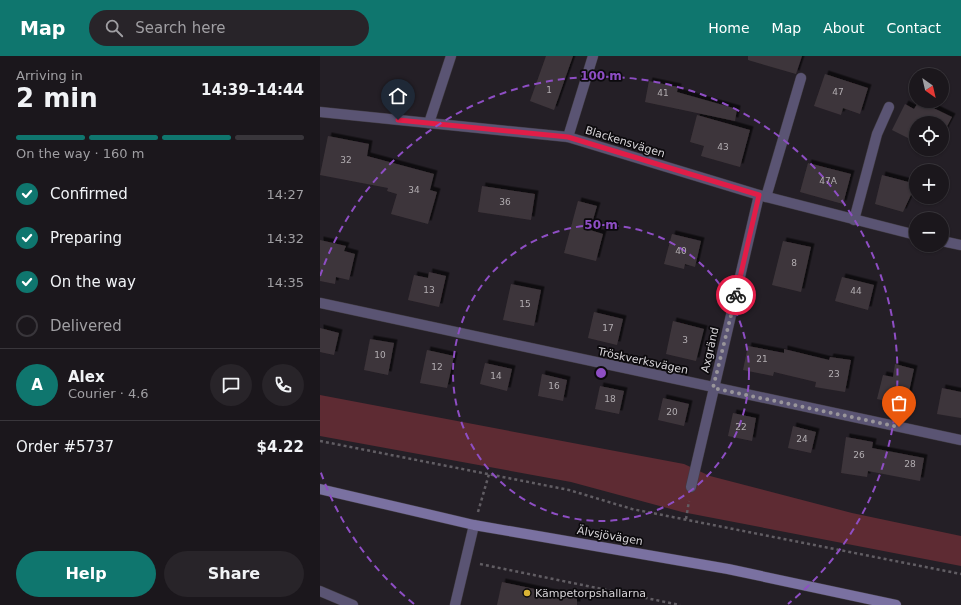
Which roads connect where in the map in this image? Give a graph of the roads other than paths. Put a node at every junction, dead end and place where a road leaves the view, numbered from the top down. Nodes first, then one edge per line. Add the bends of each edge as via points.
1 (451, 56) edge
2 (593, 56) edge
3 (801, 78) dead end
4 (888, 107) dead end
5 (320, 112) edge
6 (429, 123) junction
7 (568, 137) junction
8 (763, 196) junction
9 (854, 220) junction
10 (909, 233) edge
11 (949, 243) edge
12 (961, 246) edge
13 (320, 303) edge
14 (713, 388) junction
15 (961, 440) edge
16 (691, 486) dead end
17 (320, 488) edge
18 (474, 525) junction
19 (320, 592) edge
20 (353, 605) edge
21 (455, 605) edge
22 (896, 605) edge

1 - 6 street
2 - 7 street
3 - 8 street, Axgränd
4 - 9 street via 877,134
5 - 6 street, Blackensvägen
6 - 7 street, Blackensvägen
7 - 8 street, Blackensvägen
8 - 9 street, Blackensvägen
8 - 14 street, Axgränd
9 - 10 street, Blackensvägen
11 - 12 street
13 - 14 street, Tröskverksvägen
14 - 15 street, Tröskverksvägen
14 - 16 street, Axgränd
17 - 18 main road, Älvsjövägen
18 - 21 street
18 - 22 main road, Älvsjövägen via 728,570
19 - 20 street

